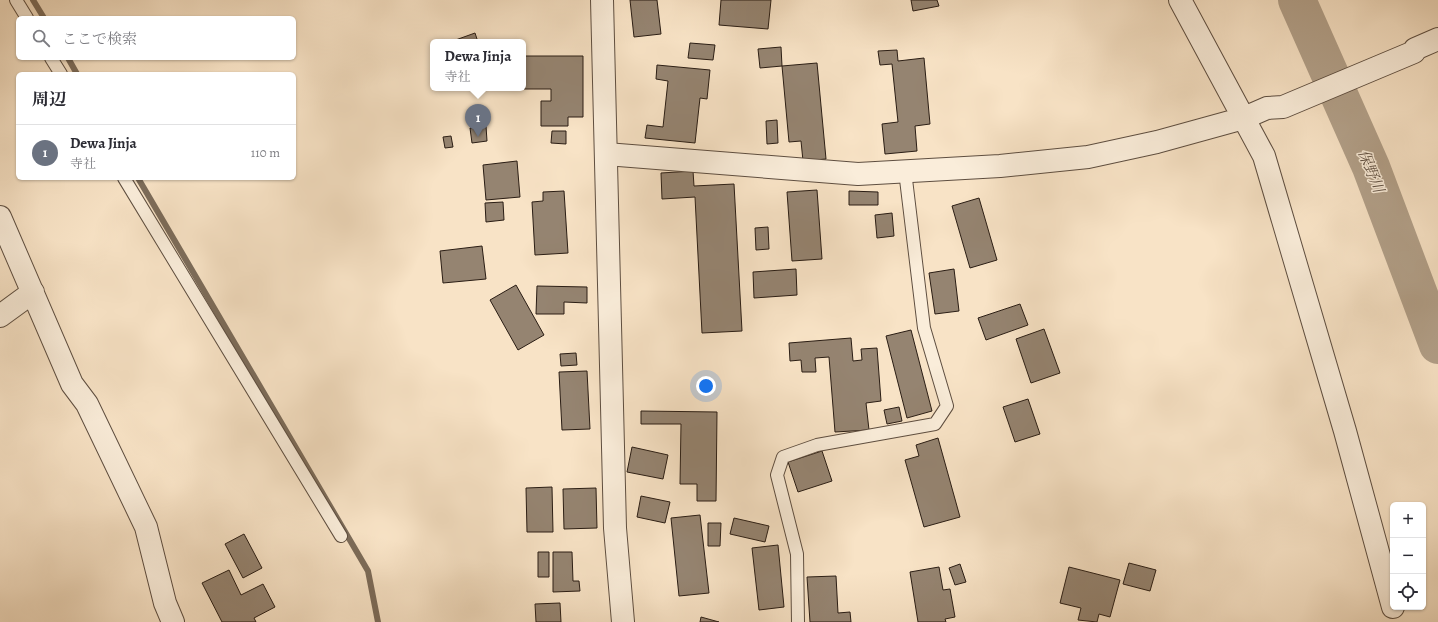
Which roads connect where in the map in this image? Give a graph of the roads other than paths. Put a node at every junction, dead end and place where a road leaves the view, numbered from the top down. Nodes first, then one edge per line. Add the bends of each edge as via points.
1 (16, 0) edge
2 (602, 0) edge
3 (1180, 0) edge
4 (26, 16) edge
5 (1438, 39) edge
6 (52, 60) edge
7 (60, 72) edge
8 (1244, 118) junction
9 (606, 154) junction
10 (905, 172) junction
11 (125, 180) edge
12 (0, 217) edge
13 (33, 292) junction
14 (0, 316) edge
15 (341, 536) dead end
16 (1390, 596) edge
17 (1394, 610) edge
18 (173, 622) edge
19 (623, 622) edge
20 (798, 622) edge
21 (1397, 622) edge

1 - 4 lane
2 - 9 street
3 - 8 street
5 - 8 street via 1415,49 1414,52 1283,107 1267,108
6 - 7 lane
8 - 10 street via 1157,142 1088,157
8 - 16 street via 1264,156 1345,431
9 - 10 street via 858,174
9 - 19 street via 615,528
10 - 20 lane via 924,328 947,406 935,424 817,445 784,457 777,475 797,554
11 - 15 lane
12 - 13 street
13 - 14 street
13 - 18 street via 72,384 87,404 146,527 165,603
17 - 21 street

